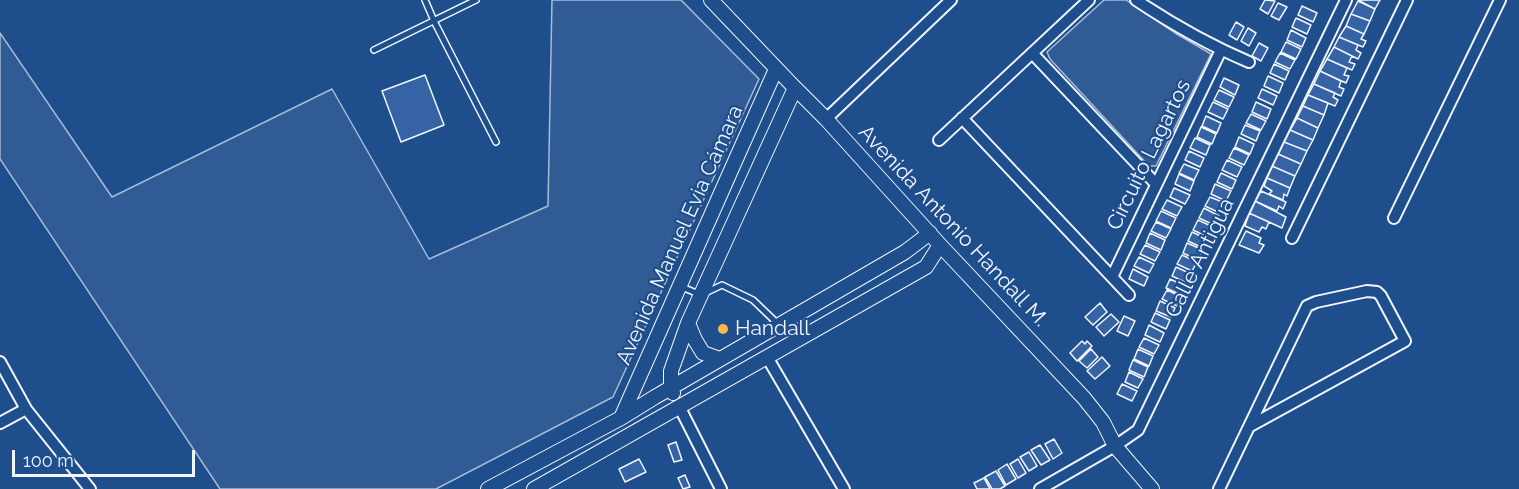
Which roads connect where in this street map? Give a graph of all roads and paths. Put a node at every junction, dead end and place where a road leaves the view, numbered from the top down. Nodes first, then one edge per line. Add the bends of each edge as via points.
1 (425, 0) edge
2 (476, 0) edge
3 (711, 0) edge
4 (951, 0) edge
5 (1089, 0) edge
6 (1136, 0) edge
7 (1344, 0) edge
8 (1407, 0) edge
9 (1500, 0) edge
10 (434, 21) junction
11 (374, 50) dead end
12 (1221, 50) junction
13 (1032, 53) junction
14 (1249, 62) dead end
15 (776, 69) junction
16 (795, 88) junction
17 (962, 118) junction
18 (826, 119) junction
19 (939, 140) dead end
20 (496, 142) dead end
21 (1156, 184) junction
22 (1394, 218) dead end
23 (930, 233) junction
24 (1292, 238) dead end
25 (940, 245) junction
26 (1112, 277) junction
27 (680, 286) junction
28 (1129, 295) dead end
29 (701, 296) junction
30 (688, 323) junction
31 (779, 325) junction
32 (767, 357) junction
33 (720, 359) junction
34 (0, 362) edge
35 (670, 388) junction
36 (680, 406) junction
37 (26, 409) junction
38 (621, 418) junction
39 (0, 423) edge
40 (1251, 426) junction
41 (1115, 446) junction
42 (87, 488) edge
43 (488, 489) edge
44 (534, 489) edge
45 (721, 489) edge
46 (844, 489) edge
47 (1040, 489) edge
48 (1152, 489) edge
49 (1219, 489) edge

1 - 10 lane
2 - 10 lane
3 - 15 street, Avenida Antonio Handall M.
4 - 18 street
5 - 13 street
6 - 12 street
7 - 41 street, Calle Antigua via 1138,430
8 - 24 street
9 - 22 street
10 - 11 lane
10 - 20 lane
12 - 14 street
12 - 21 street, Circuito Lagartos
13 - 17 street
13 - 21 street
15 - 16 street, Avenida Antonio Handall M.
15 - 27 street, Avenida Manuel Evia Cámara
16 - 18 street, Avenida Antonio Handall M.
16 - 29 street, Avenida Manuel Evia Cámara
17 - 19 street
17 - 26 street, Circuito Lagartos
18 - 23 street, Avenida Antonio Handall M.
21 - 26 street, Circuito Lagartos
23 - 25 street, Avenida Antonio Handall M.
23 - 31 street via 905,252
25 - 32 street via 927,267
25 - 41 street, Avenida Antonio Handall M. via 1084,398
26 - 28 street, Circuito Lagartos
27 - 29 lane
27 - 38 street, Avenida Manuel Evia Cámara
29 - 30 street, Avenida Manuel Evia Cámara
29 - 31 lane via 722,285 753,300
30 - 33 street via 704,353
30 - 35 street, Avenida Manuel Evia Cámara via 671,371
31 - 33 street
32 - 36 street
32 - 46 street
33 - 35 street
34 - 37 street
35 - 36 street
35 - 38 street
36 - 44 street
36 - 45 street
37 - 39 street
37 - 42 street
38 - 43 street
40 - 40 street via 1405,341 1377,292 1307,306
40 - 49 street
41 - 47 street, Calle Antigua
41 - 48 street, Avenida Antonio Handall M.

